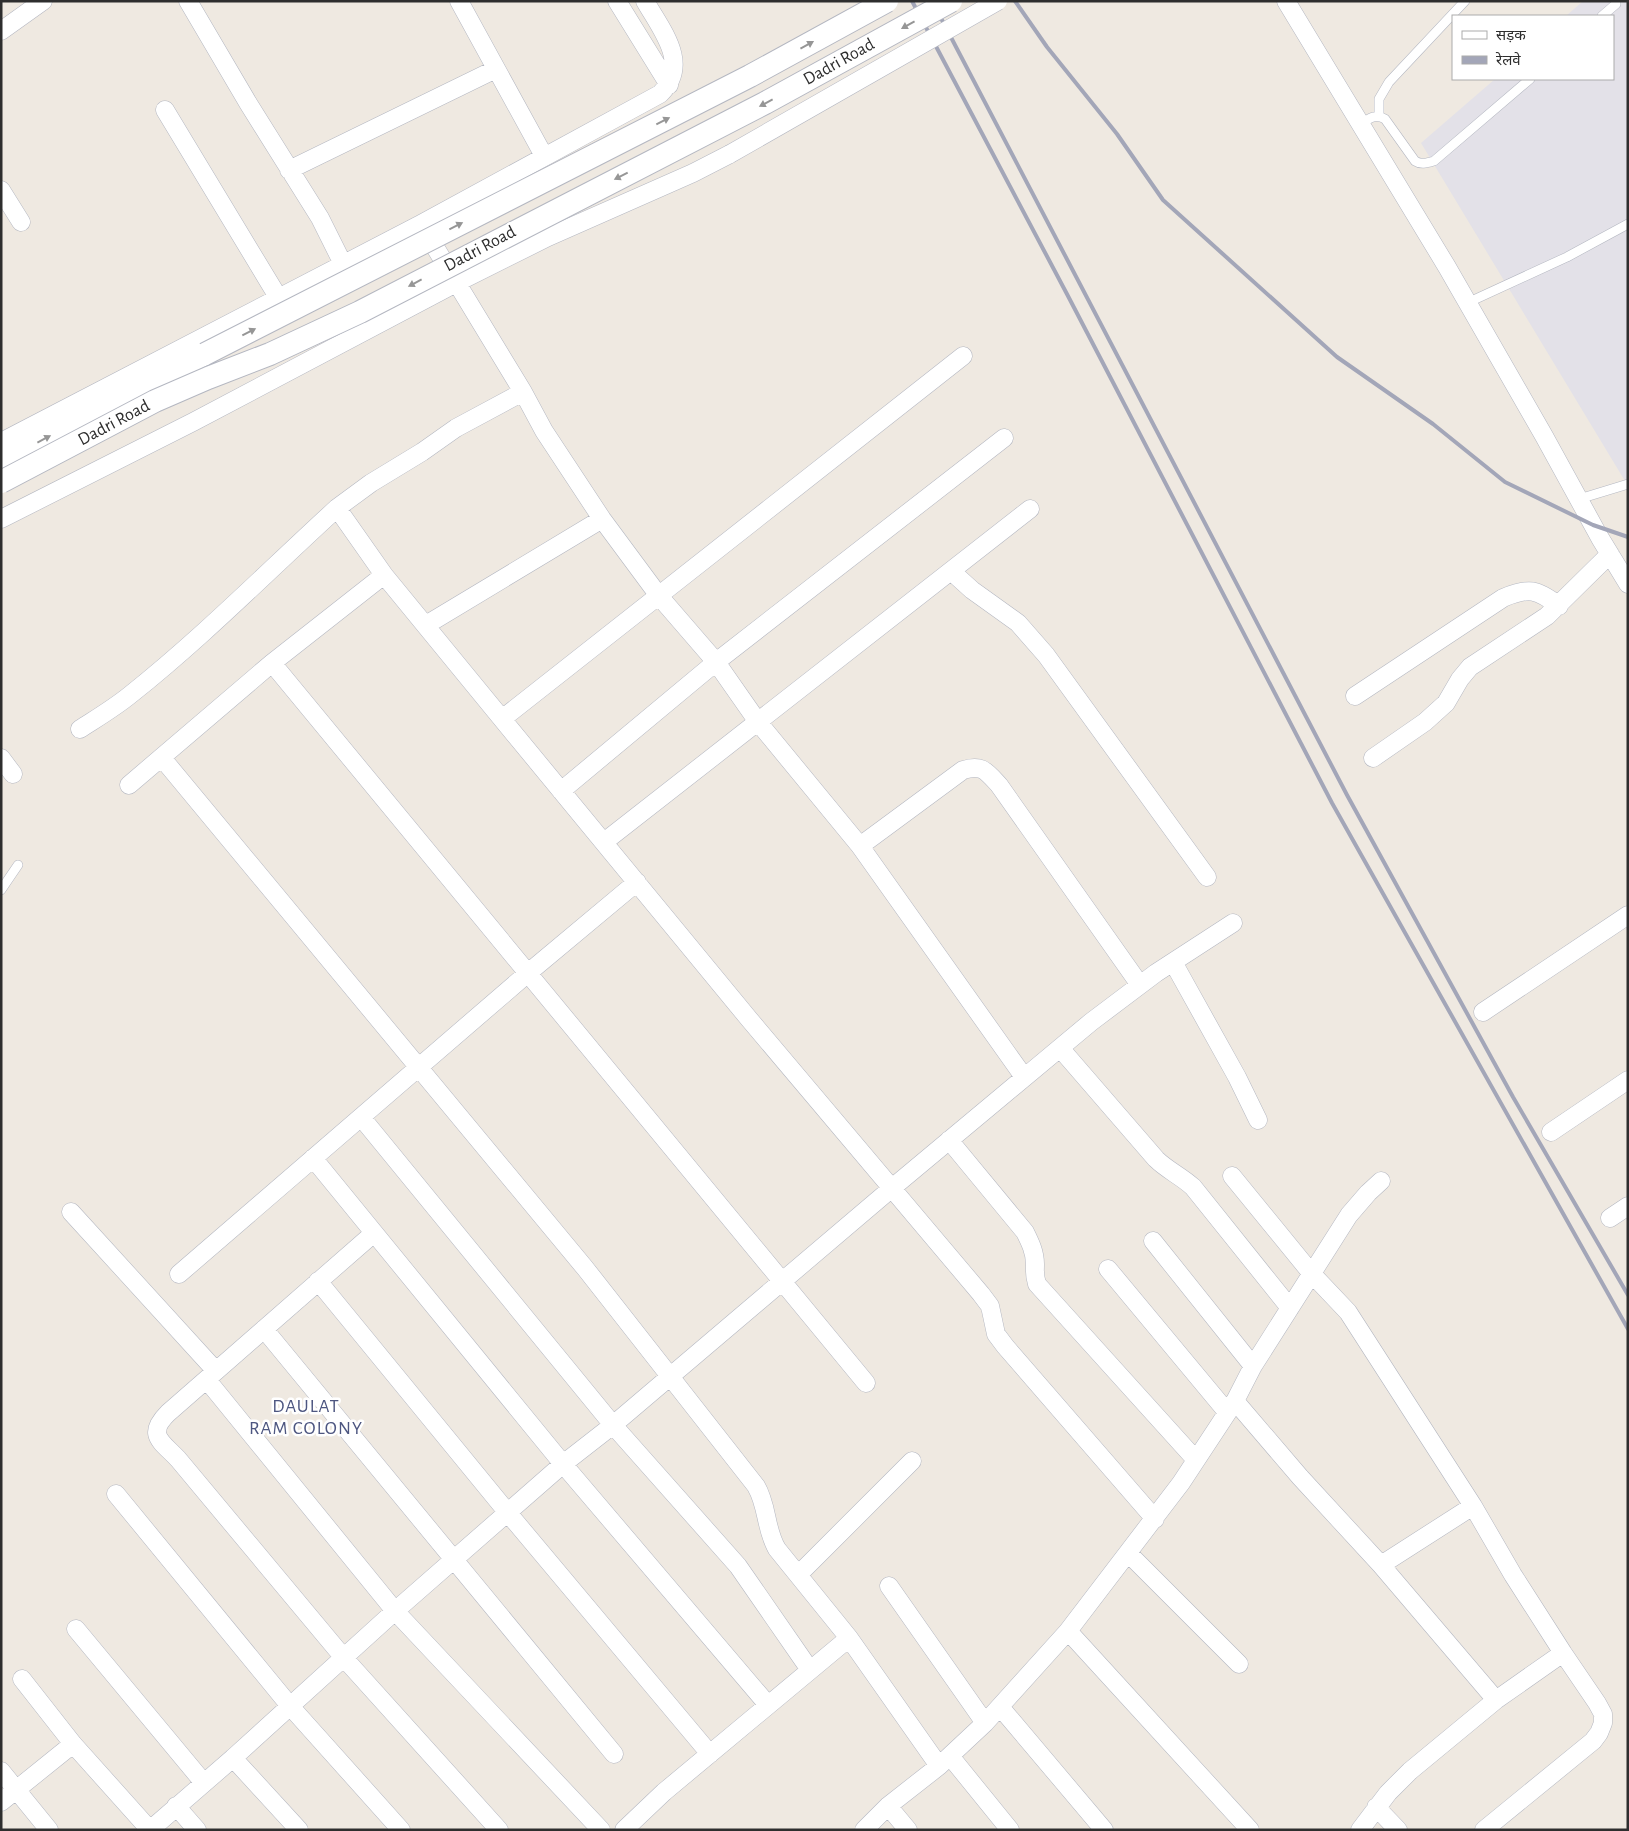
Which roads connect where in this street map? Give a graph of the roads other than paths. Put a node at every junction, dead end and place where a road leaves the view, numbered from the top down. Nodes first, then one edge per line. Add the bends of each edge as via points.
1 (43, 1) edge
2 (459, 1) edge
3 (617, 1) edge
4 (645, 1) edge
5 (887, 1) edge
6 (951, 1) edge
7 (998, 1) edge
8 (1286, 1) edge
9 (1465, 1) edge
10 (1616, 4) dead end
11 (196, 5) edge
12 (1603, 15) edge
13 (1, 31) edge
14 (496, 69) junction
15 (1529, 80) edge
16 (669, 85) junction
17 (165, 110) dead end
18 (1379, 116) junction
19 (1360, 124) junction
20 (544, 156) junction
21 (290, 170) junction
22 (1, 190) edge
23 (21, 222) dead end
24 (421, 224) junction
25 (1628, 224) edge
26 (343, 264) junction
27 (456, 283) junction
28 (278, 297) junction
29 (1467, 303) junction
30 (963, 356) dead end
31 (523, 392) junction
32 (1004, 438) dead end
33 (1, 442) edge
34 (1, 462) edge
35 (1, 482) edge
36 (1628, 484) edge
37 (1578, 499) junction
38 (336, 508) junction
39 (1030, 509) dead end
40 (1, 519) edge
41 (602, 519) junction
42 (1610, 554) junction
43 (951, 571) junction
44 (384, 575) junction
45 (1628, 584) edge
46 (659, 596) junction
47 (1559, 606) junction
48 (426, 626) junction
49 (716, 662) junction
50 (272, 663) junction
51 (1355, 696) dead end
52 (502, 719) junction
53 (758, 722) junction
54 (80, 730) dead end
55 (1, 758) edge
56 (162, 758) junction
57 (1373, 758) dead end
58 (13, 774) dead end
59 (129, 785) dead end
60 (562, 790) junction
61 (604, 842) junction
62 (860, 846) junction
63 (18, 865) dead end
64 (1207, 876) dead end
65 (637, 882) junction
66 (1, 890) edge
67 (1628, 915) edge
68 (1233, 923) dead end
69 (1173, 962) junction
70 (528, 973) junction
71 (1140, 985) junction
72 (1483, 1012) dead end
73 (1060, 1048) junction
74 (418, 1068) junction
75 (1024, 1077) junction
76 (1628, 1080) edge
77 (361, 1117) junction
78 (1258, 1120) dead end
79 (1551, 1132) dead end
80 (949, 1140) junction
81 (313, 1158) junction
82 (1232, 1176) dead end
83 (1381, 1181) dead end
84 (892, 1188) junction
85 (1628, 1206) edge
86 (72, 1212) dead end
87 (1610, 1218) dead end
88 (374, 1233) junction
89 (1153, 1241) dead end
90 (1108, 1270) dead end
91 (179, 1274) dead end
92 (1312, 1274) junction
93 (318, 1281) junction
94 (782, 1282) junction
95 (1290, 1308) junction
96 (264, 1329) junction
97 (1253, 1366) junction
98 (211, 1376) junction
99 (670, 1376) junction
100 (866, 1383) dead end
101 (1231, 1407) junction
102 (613, 1425) junction
103 (1196, 1460) junction
104 (912, 1462) dead end
105 (563, 1464) junction
106 (116, 1494) dead end
107 (1473, 1506) junction
108 (508, 1513) junction
109 (1155, 1519) junction
110 (1128, 1553) junction
111 (455, 1560) junction
112 (1381, 1565) junction
113 (798, 1575) junction
114 (889, 1586) dead end
115 (395, 1611) junction
116 (76, 1629) dead end
117 (1068, 1631) junction
118 (849, 1638) junction
119 (1563, 1653) junction
120 (344, 1658) junction
121 (1239, 1664) dead end
122 (810, 1670) junction
123 (22, 1679) dead end
124 (1496, 1700) junction
125 (768, 1705) junction
126 (290, 1706) junction
127 (1001, 1708) junction
128 (985, 1723) junction
129 (73, 1744) junction
130 (614, 1754) dead end
131 (710, 1754) junction
132 (233, 1758) junction
133 (945, 1761) junction
134 (1, 1772) edge
135 (204, 1783) junction
136 (16, 1790) junction
137 (1, 1802) edge
138 (176, 1806) junction
139 (888, 1806) junction
140 (1376, 1807) junction
141 (49, 1830) edge
142 (196, 1830) edge
143 (299, 1830) edge
144 (401, 1830) edge
145 (499, 1830) edge
146 (601, 1830) edge
147 (624, 1830) edge
148 (864, 1830) edge
149 (908, 1830) edge
150 (1010, 1830) edge
151 (1104, 1830) edge
152 (1250, 1830) edge
153 (1360, 1830) edge
154 (1398, 1830) edge
155 (1484, 1830) edge

1 - 13 street
2 - 14 street
3 - 16 street
4 - 16 street via 673,51 675,67
34 -> 5 street, Dadri Road, bridge via 750,76
6 -> 35 street, Dadri Road, bridge via 765,103 360,312 270,354 156,401
7 - 27 street, bridge via 730,154
8 - 19 street
9 - 18 lane via 1389,82 1379,99
10 - 12 lane
11 - 21 street
14 - 20 street
14 - 21 street
15 - 18 lane via 1434,161 1426,164 1415,161 1385,119
16 - 20 street via 660,94
17 - 28 street
18 - 19 lane via 1372,116
19 - 29 street
20 - 24 street
21 - 26 street via 320,218
22 - 23 street
24 - 26 street
24 - 27 street
25 - 29 lane via 1567,257
26 - 28 street
27 - 31 street
27 - 40 street
28 - 33 street
29 - 37 street
30 - 46 street
31 - 38 street via 456,428
31 - 41 street via 544,431
32 - 49 street
36 - 37 lane
37 - 42 street
38 - 44 street
38 - 54 street via 180,652 128,696
39 - 43 street
41 - 46 street
41 - 48 street
42 - 45 street
42 - 47 street
43 - 53 street
43 - 64 street via 1018,623 1046,656
44 - 48 street
44 - 50 street
46 - 49 street
46 - 52 street
47 - 51 street via 1544,594 1529,590 1503,598
47 - 57 street via 1470,667 1435,714
48 - 52 street
49 - 53 street
49 - 60 street
50 - 56 street
50 - 70 street
52 - 60 street
53 - 61 street
53 - 62 street
55 - 58 street
56 - 59 street
56 - 74 street
60 - 61 street
61 - 65 street
62 - 71 street via 963,770 974,766 986,770
62 - 75 street
63 - 66 lane
65 - 70 street
65 - 84 street
67 - 72 street
68 - 69 street
69 - 71 street
69 - 78 street
70 - 74 street
70 - 94 street
71 - 73 street
73 - 75 street
73 - 95 street via 1156,1159 1192,1187
74 - 77 street
74 - 99 street via 585,1268
75 - 80 street
76 - 79 street
77 - 81 street
77 - 102 street
80 - 84 street
80 - 103 street via 1025,1232 1032,1247 1037,1284
81 - 88 street
81 - 91 street
82 - 92 street
83 - 92 street via 1349,1215
84 - 94 street
84 - 109 street via 990,1306 996,1334 1005,1346
85 - 87 street
86 - 98 street
88 - 93 street
88 - 105 street
89 - 97 street
90 - 101 street
92 - 95 street
92 - 107 street via 1348,1312
93 - 96 street
93 - 108 street
94 - 99 street
94 - 100 street
95 - 97 street
96 - 98 street
96 - 111 street
97 - 101 street
98 - 115 street
98 - 120 street via 159,1422 158,1437
99 - 102 street
99 - 113 street via 756,1486 762,1496 770,1538
101 - 103 street
101 - 112 street
102 - 105 street
102 - 122 street via 738,1566
103 - 109 street
104 - 113 street
105 - 108 street
105 - 125 street
106 - 126 street
107 - 112 street
107 - 119 street
108 - 111 street
108 - 131 street
109 - 110 street
110 - 117 street
110 - 121 street
111 - 115 street
111 - 130 street
112 - 124 street
113 - 118 street
114 - 128 street
115 - 120 street
115 - 146 street
116 - 135 street
117 - 127 street
117 - 152 street
118 - 122 street
118 - 133 street
119 - 124 street
119 - 155 street via 1603,1714 1599,1733
120 - 126 street
120 - 145 street
122 - 125 street
123 - 129 street
124 - 140 street via 1410,1771
125 - 131 street
126 - 132 street
126 - 144 street
127 - 128 street
127 - 151 street
128 - 133 street
129 - 136 street
129 - 138 street via 150,1830
131 - 147 street
132 - 135 street
132 - 143 street
133 - 139 street
133 - 150 street
134 - 136 street
135 - 138 street
136 - 137 street
136 - 141 street
138 - 142 street
139 - 148 street
139 - 149 street
140 - 153 street
140 - 154 street

